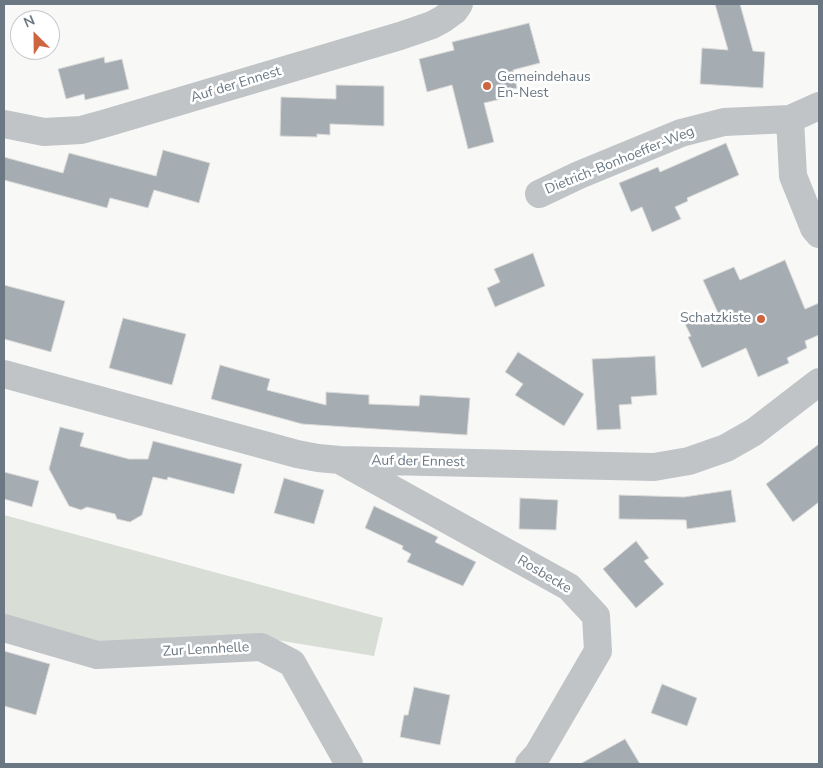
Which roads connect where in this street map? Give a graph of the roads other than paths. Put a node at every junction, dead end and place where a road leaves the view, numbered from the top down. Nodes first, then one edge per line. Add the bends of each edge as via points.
1 (460, 4) edge
2 (819, 106) edge
3 (790, 119) junction
4 (4, 124) edge
5 (539, 194) dead end
6 (819, 234) edge
7 (4, 374) edge
8 (819, 382) edge
9 (340, 460) junction
10 (4, 628) edge
11 (349, 764) edge
12 (529, 764) edge

1 - 4 street, Auf der Ennest via 432,25 400,36 81,130 44,132
2 - 3 street, Dietrich-Bonhoeffer-Weg
3 - 5 street, Dietrich-Bonhoeffer-Weg via 724,122 680,133
3 - 6 street via 793,176
7 - 9 street, Auf der Ennest via 297,454
8 - 9 street, Auf der Ennest via 754,432 726,448 689,461 654,467
9 - 12 street, Rosbecke via 569,587 596,616 598,651
10 - 11 street, Zur Lennhelle via 97,654 261,647 292,663

